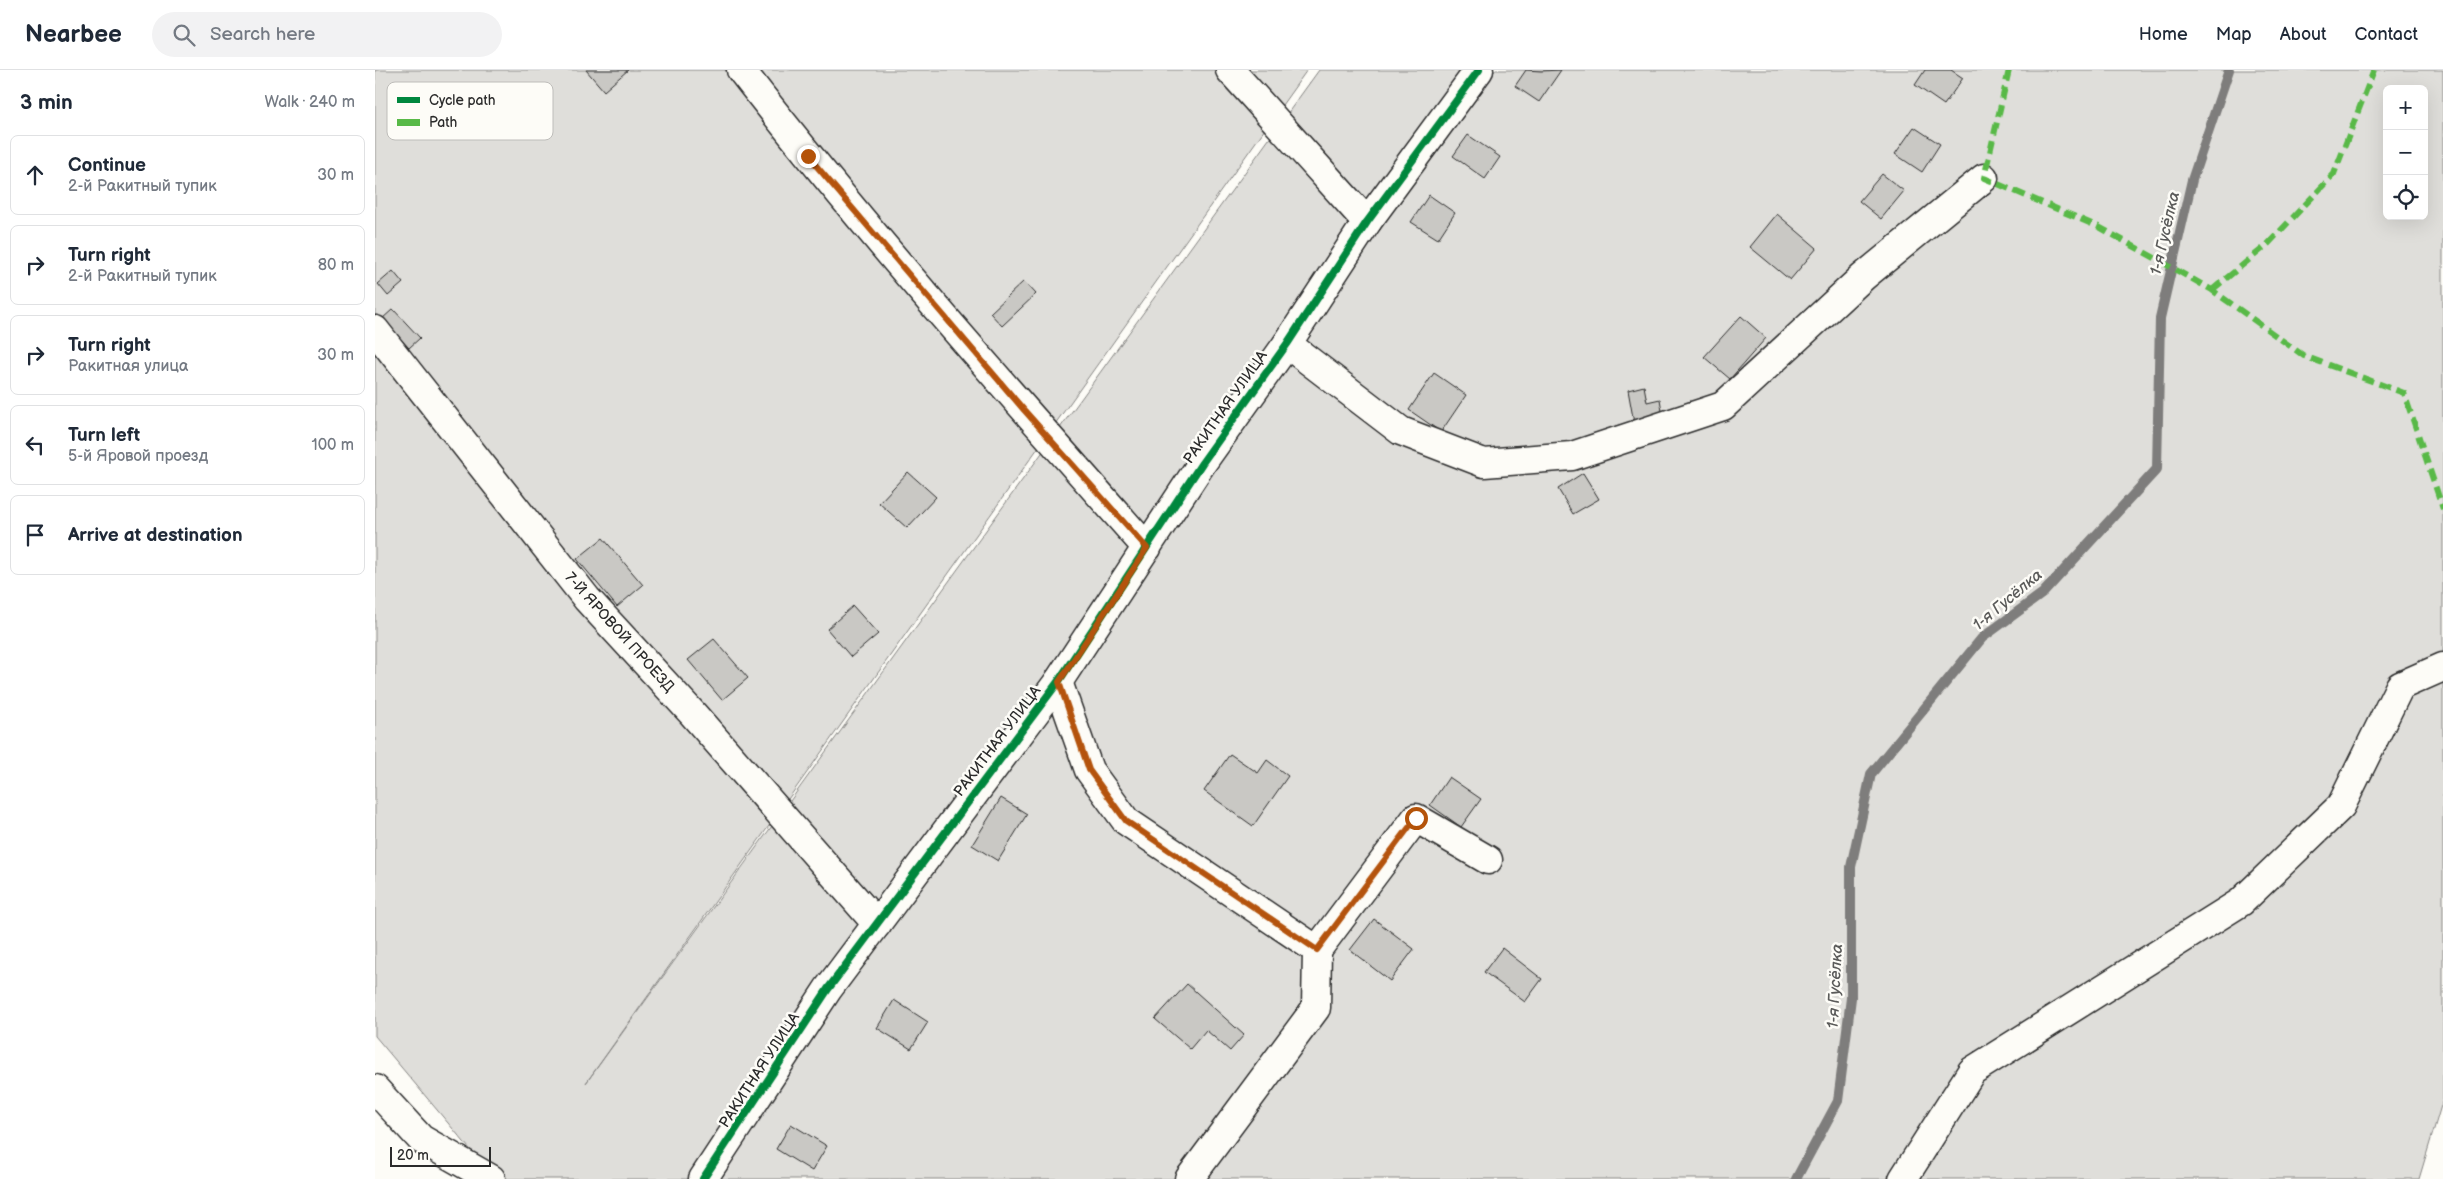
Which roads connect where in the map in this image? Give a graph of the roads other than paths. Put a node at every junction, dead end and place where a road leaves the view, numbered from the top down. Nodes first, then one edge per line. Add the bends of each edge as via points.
1 (741, 70) edge
2 (1230, 70) edge
3 (1479, 70) edge
4 (1984, 178) dead end
5 (1367, 222) junction
6 (375, 330) edge
7 (1287, 344) junction
8 (1147, 548) junction
9 (2443, 667) edge
10 (1059, 682) junction
11 (1488, 860) dead end
12 (877, 924) junction
13 (1317, 950) junction
14 (375, 1089) edge
15 (491, 1179) edge
16 (703, 1179) edge
17 (1189, 1179) edge
18 (1903, 1179) edge

1 - 8 street via 808,156 1024,410
2 - 5 street
3 - 5 street, РАКИТНАЯ УЛИЦА
4 - 7 street via 1863,277 1723,406 1572,456 1484,463 1401,431
5 - 7 street, РАКИТНАЯ УЛИЦА
6 - 12 street, 7-Й ЯРОВОЙ ПРОЕЗД via 587,599 693,714
7 - 8 street, РАКИТНАЯ УЛИЦА via 1202,463
8 - 10 street, РАКИТНАЯ УЛИЦА
9 - 18 street via 2400,686 2341,806 2241,902 1971,1071
10 - 12 street, РАКИТНАЯ УЛИЦА
10 - 13 street via 1089,770 1126,821
11 - 13 street via 1416,818
12 - 16 street, РАКИТНАЯ УЛИЦА via 828,988
13 - 17 street via 1316,1008
14 - 15 street via 421,1139

